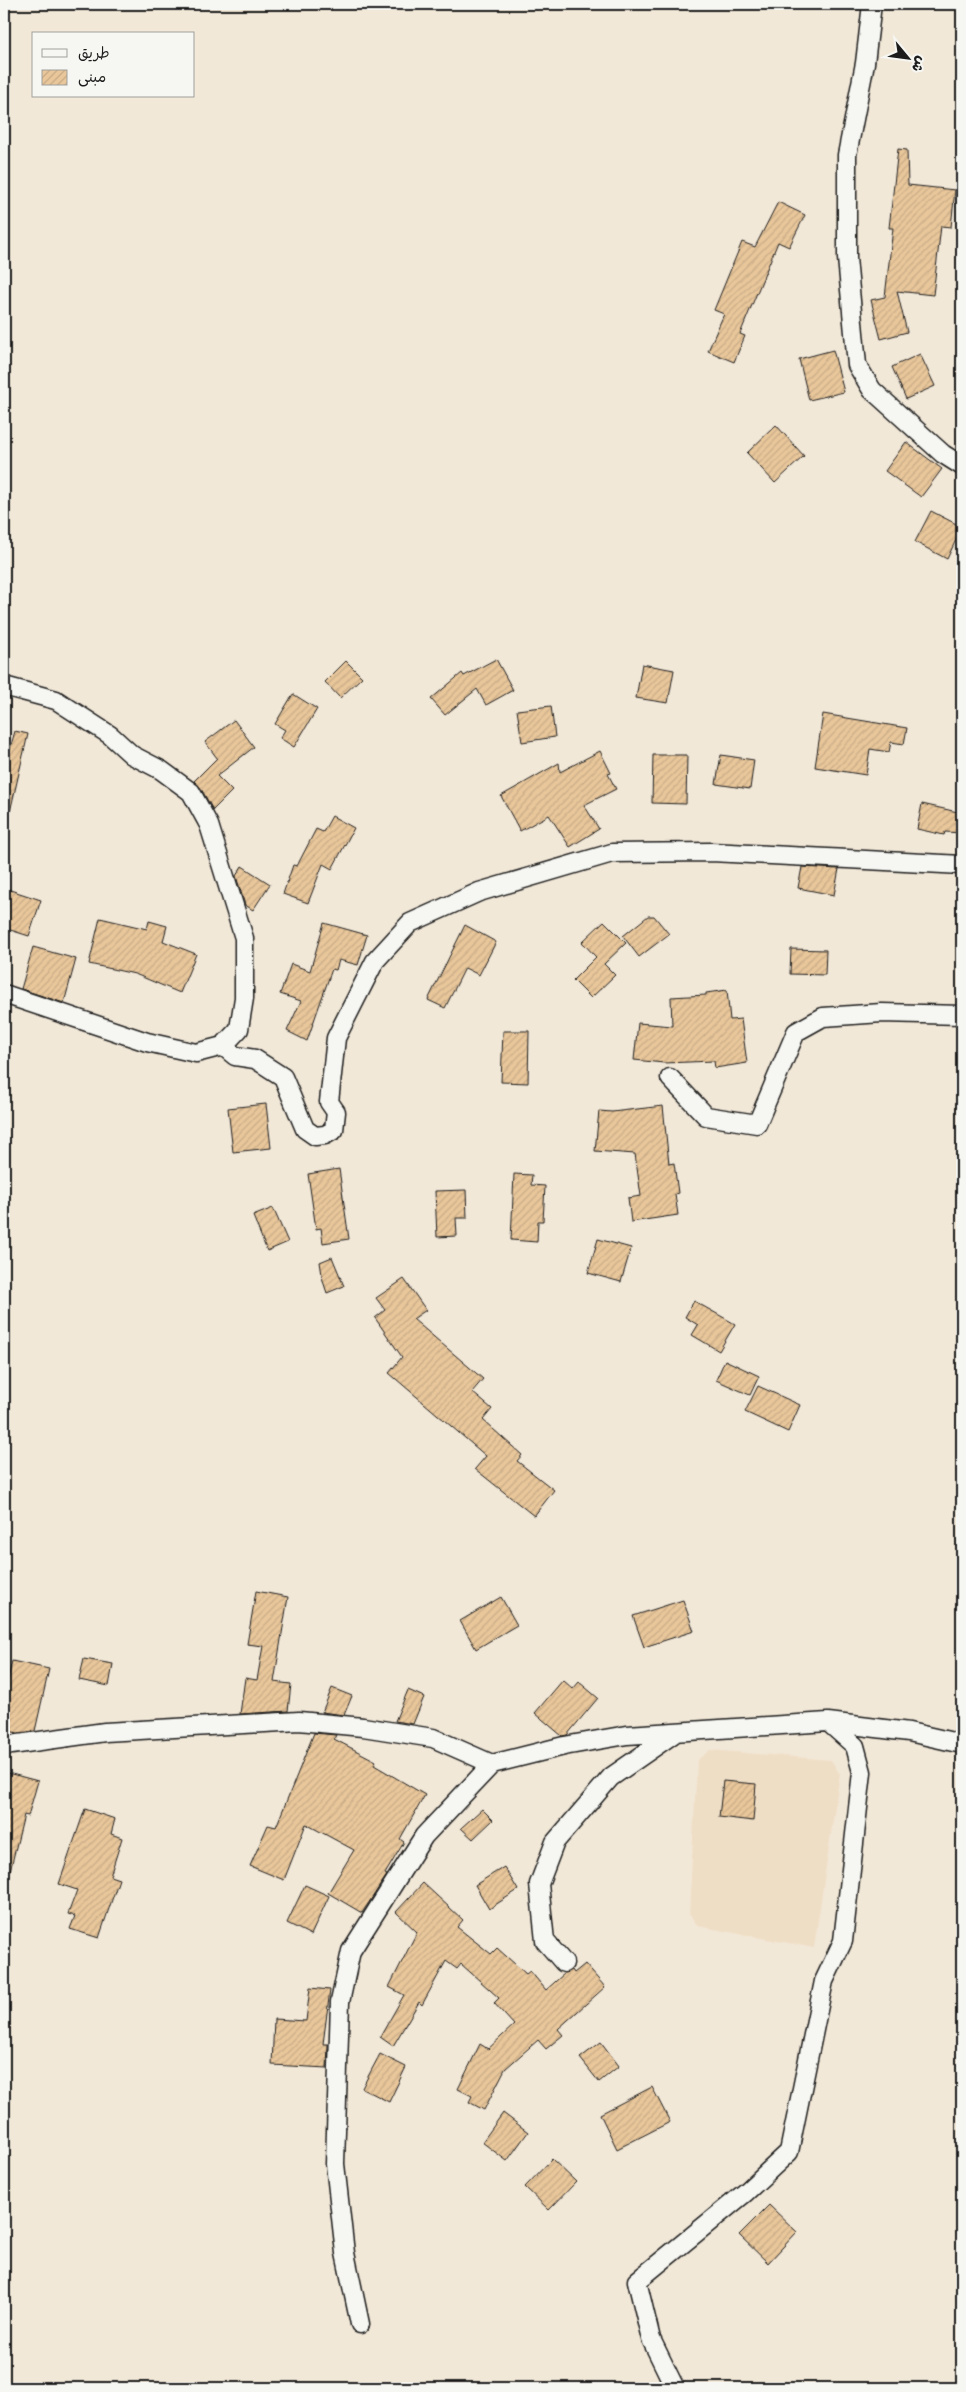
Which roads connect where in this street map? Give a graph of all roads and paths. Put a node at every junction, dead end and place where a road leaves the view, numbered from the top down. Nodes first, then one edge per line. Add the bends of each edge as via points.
1 (872, 4) edge
2 (962, 466) edge
3 (4, 686) edge
4 (962, 865) edge
5 (4, 994) edge
6 (962, 1015) edge
7 (223, 1046) junction
8 (670, 1078) dead end
9 (828, 1722) junction
10 (676, 1731) junction
11 (962, 1744) edge
12 (4, 1746) edge
13 (492, 1764) junction
14 (564, 1963) dead end
15 (360, 2324) dead end
16 (674, 2388) edge

1 - 2 street via 865,63 847,155 847,258 857,365 872,390
3 - 7 street via 56,700 190,792 209,825 244,938 244,998 239,1029
4 - 7 street via 711,852 612,853 479,892 410,923 375,961 336,1038 329,1102 336,1112 334,1130 325,1135 315,1136 305,1129 283,1077 255,1059 236,1056
5 - 7 street via 148,1042 196,1052
6 - 8 street via 882,1013 823,1017 796,1032 757,1124 706,1116
9 - 10 street
9 - 11 street via 909,1732
9 - 16 street via 855,1746 862,1772 843,1941 824,1981 789,2152 746,2192 637,2281 651,2339
10 - 13 street via 627,1735 564,1746
10 - 14 street via 611,1778 555,1842 539,1884 545,1941
12 - 13 street via 105,1732 299,1721 433,1738
13 - 15 street via 424,1836 351,1951 340,2002 335,2164 345,2253

